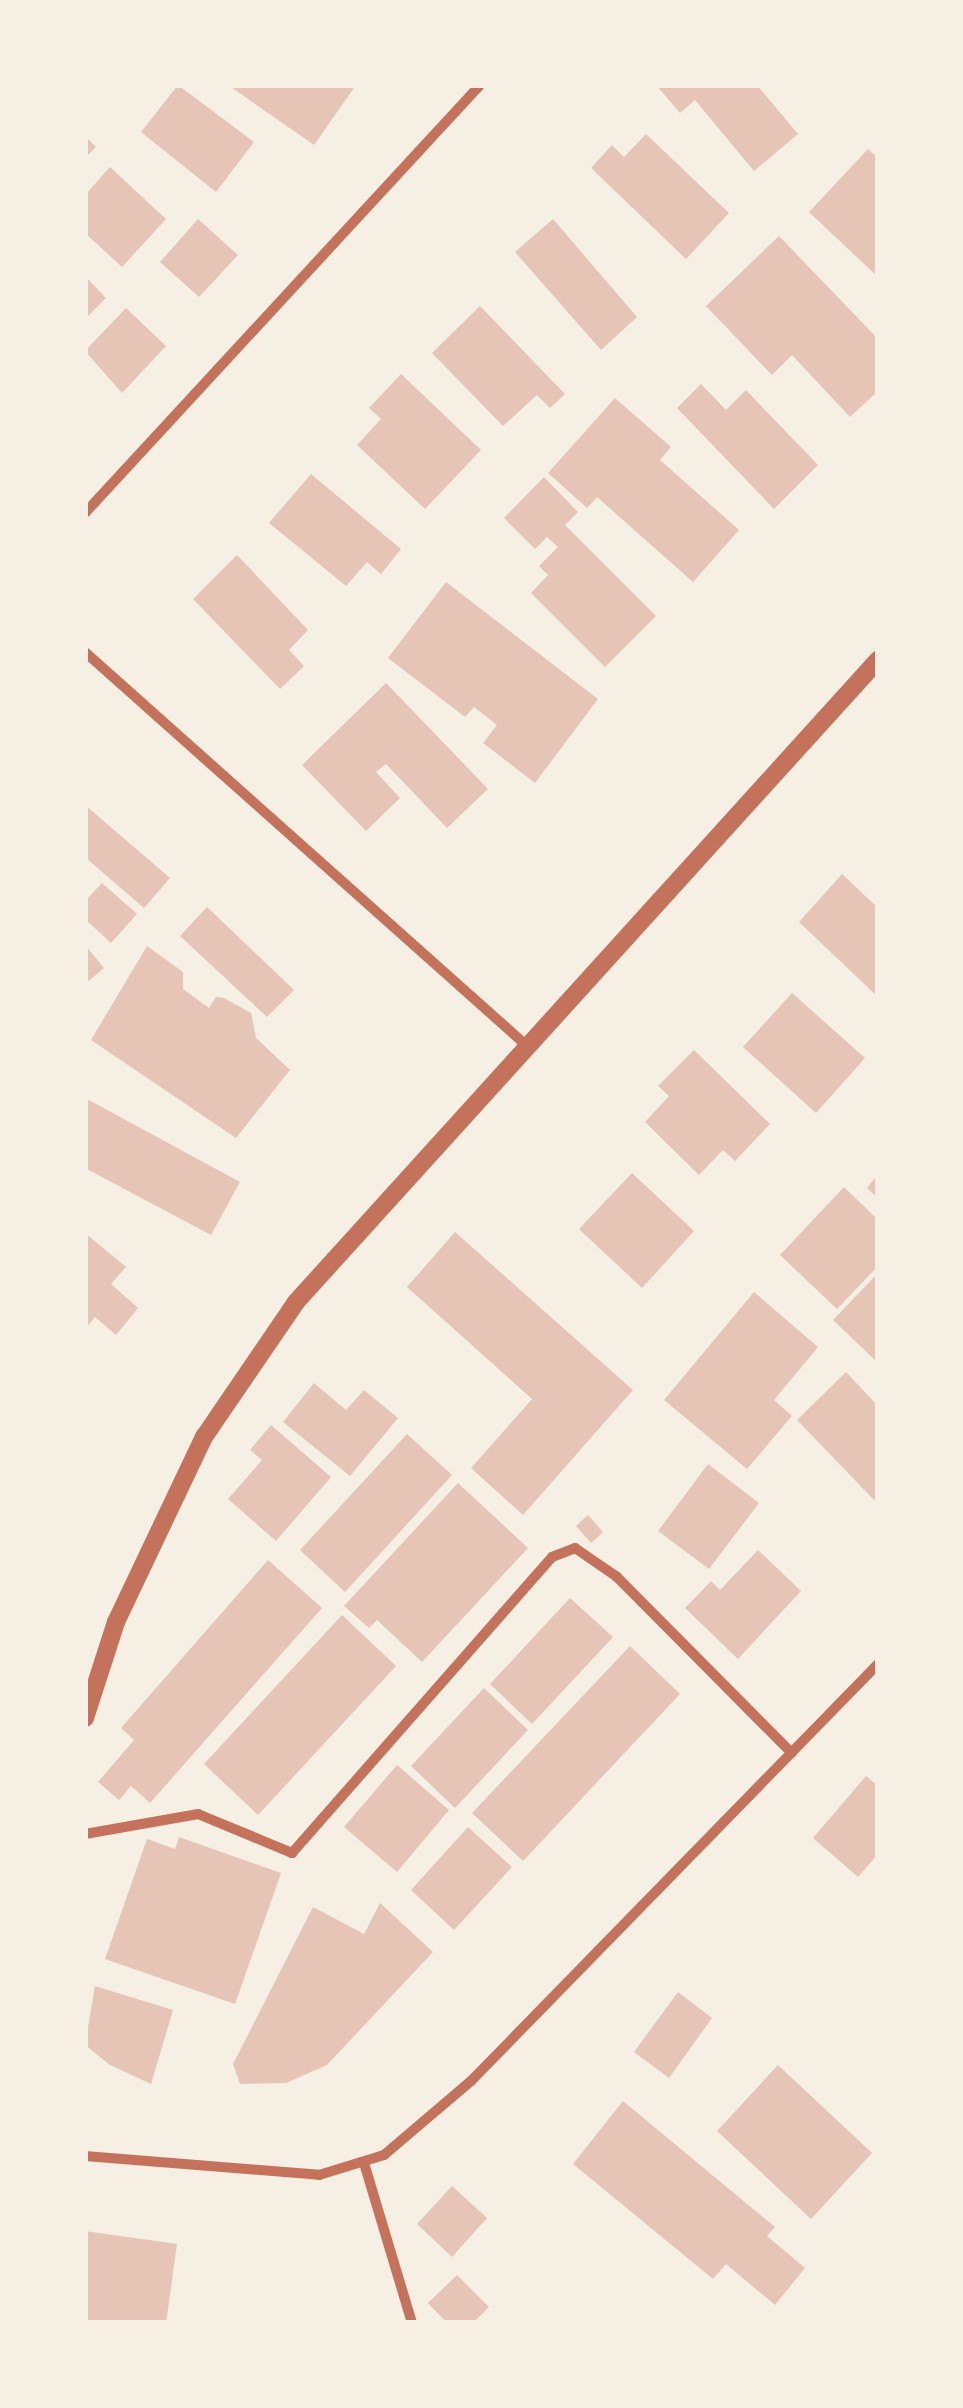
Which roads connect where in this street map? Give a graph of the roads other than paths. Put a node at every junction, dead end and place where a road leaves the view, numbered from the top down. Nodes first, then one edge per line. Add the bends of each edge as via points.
1 (480, 85) edge
2 (85, 512) edge
3 (85, 652) edge
4 (878, 660) edge
5 (527, 1046) junction
6 (878, 1664) edge
7 (85, 1718) edge
8 (792, 1752) junction
9 (85, 1834) edge
10 (85, 2156) edge
11 (364, 2164) junction
12 (412, 2323) edge

1 - 2 street
3 - 5 street
4 - 5 street
5 - 7 street via 296,1302 204,1437 116,1622
6 - 8 street
8 - 9 street via 618,1578 575,1548 552,1557 292,1853 198,1814
8 - 11 street via 441,2110
10 - 11 street via 319,2175
11 - 12 street

